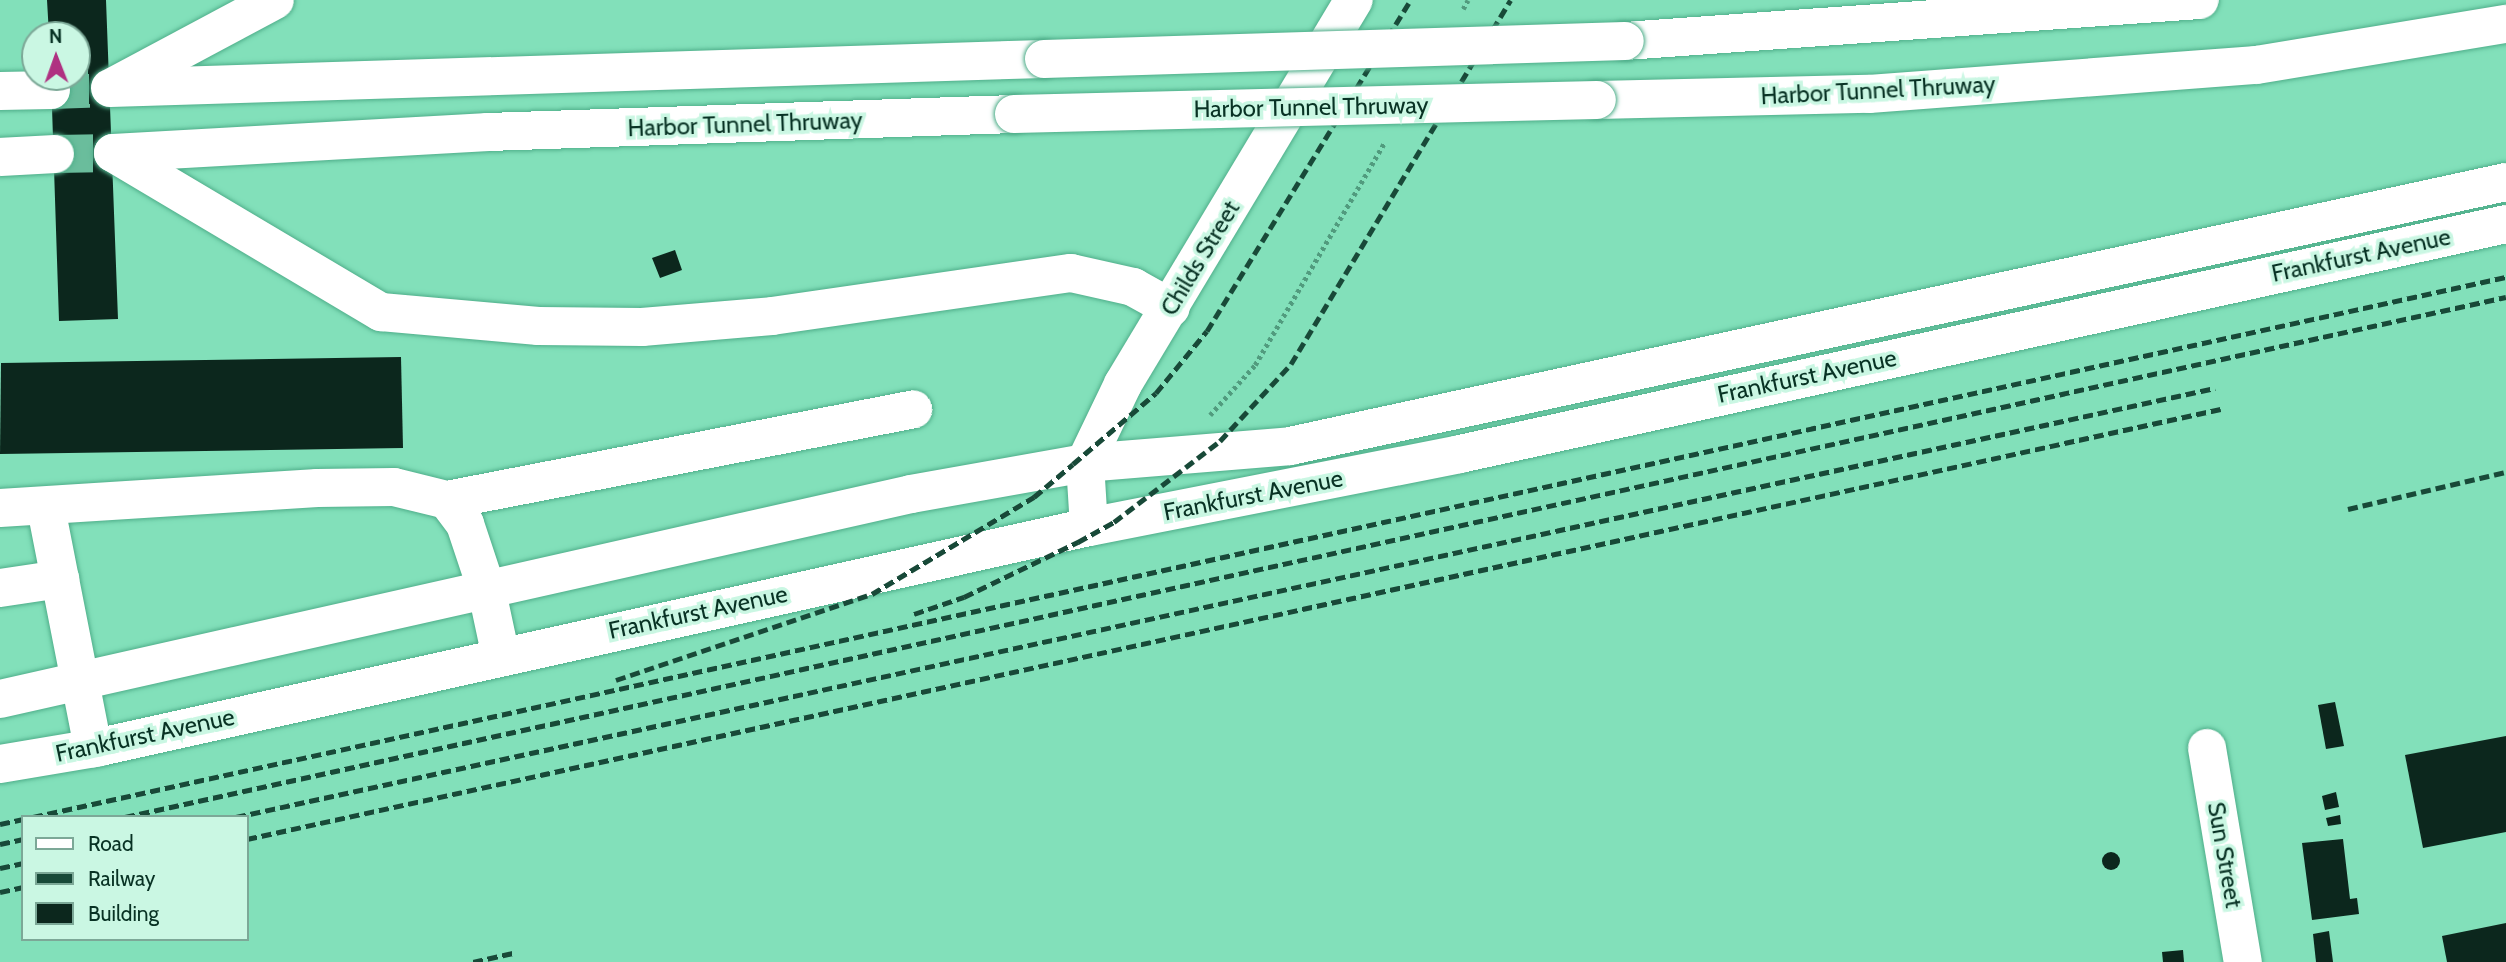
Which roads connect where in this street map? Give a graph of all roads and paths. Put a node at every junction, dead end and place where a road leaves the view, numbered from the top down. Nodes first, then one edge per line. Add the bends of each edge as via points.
1 (275, 0) edge
2 (1354, 0) edge
3 (1468, 0) edge
4 (2200, 0) edge
5 (1461, 12) dead end
6 (2506, 24) edge
7 (26, 91) tunnel mouth
8 (0, 92) edge
9 (1391, 130) dead end
10 (55, 154) tunnel mouth
11 (0, 157) edge
12 (2506, 183) edge
13 (2506, 224) edge
14 (1171, 308) junction
15 (913, 409) dead end
16 (1171, 457) junction
17 (1085, 463) junction
18 (447, 500) junction
19 (0, 508) edge
20 (46, 508) junction
21 (1089, 527) junction
22 (60, 579) junction
23 (486, 587) junction
24 (0, 588) edge
25 (501, 657) junction
26 (80, 682) junction
27 (0, 699) edge
28 (93, 748) junction
29 (2207, 748) dead end
30 (0, 764) edge
31 (2243, 962) edge

1 - 4 main road, bridge via 110,88 1625,41
2 - 14 main road, Childs Street
3 - 5 path
6 - 14 main road, Harbor Tunnel Thruway, bridge via 2257,65 1869,94 1014,114 488,132 113,153 381,312 538,326 642,327 772,316 1071,273 1133,287
7 - 8 main road
9 - 16 path via 1255,365
10 - 11 main road
12 - 16 main road, Frankfurst Avenue via 1290,446
13 - 21 main road, Frankfurst Avenue via 1460,454
14 - 17 main road, Childs Street via 1123,384
15 - 18 main road
16 - 17 main road, Frankfurst Avenue
17 - 21 main road, Childs Street
17 - 23 main road, Frankfurst Avenue via 911,494
18 - 20 main road via 394,487 330,488
18 - 23 main road via 465,524
19 - 20 main road
20 - 22 main road
21 - 25 main road, Frankfurst Avenue
22 - 24 main road
22 - 26 main road
23 - 25 main road
23 - 26 main road, Frankfurst Avenue
25 - 28 main road, Frankfurst Avenue
26 - 27 main road, Frankfurst Avenue
26 - 28 main road
28 - 30 main road, Frankfurst Avenue
29 - 31 main road, Sun Street

